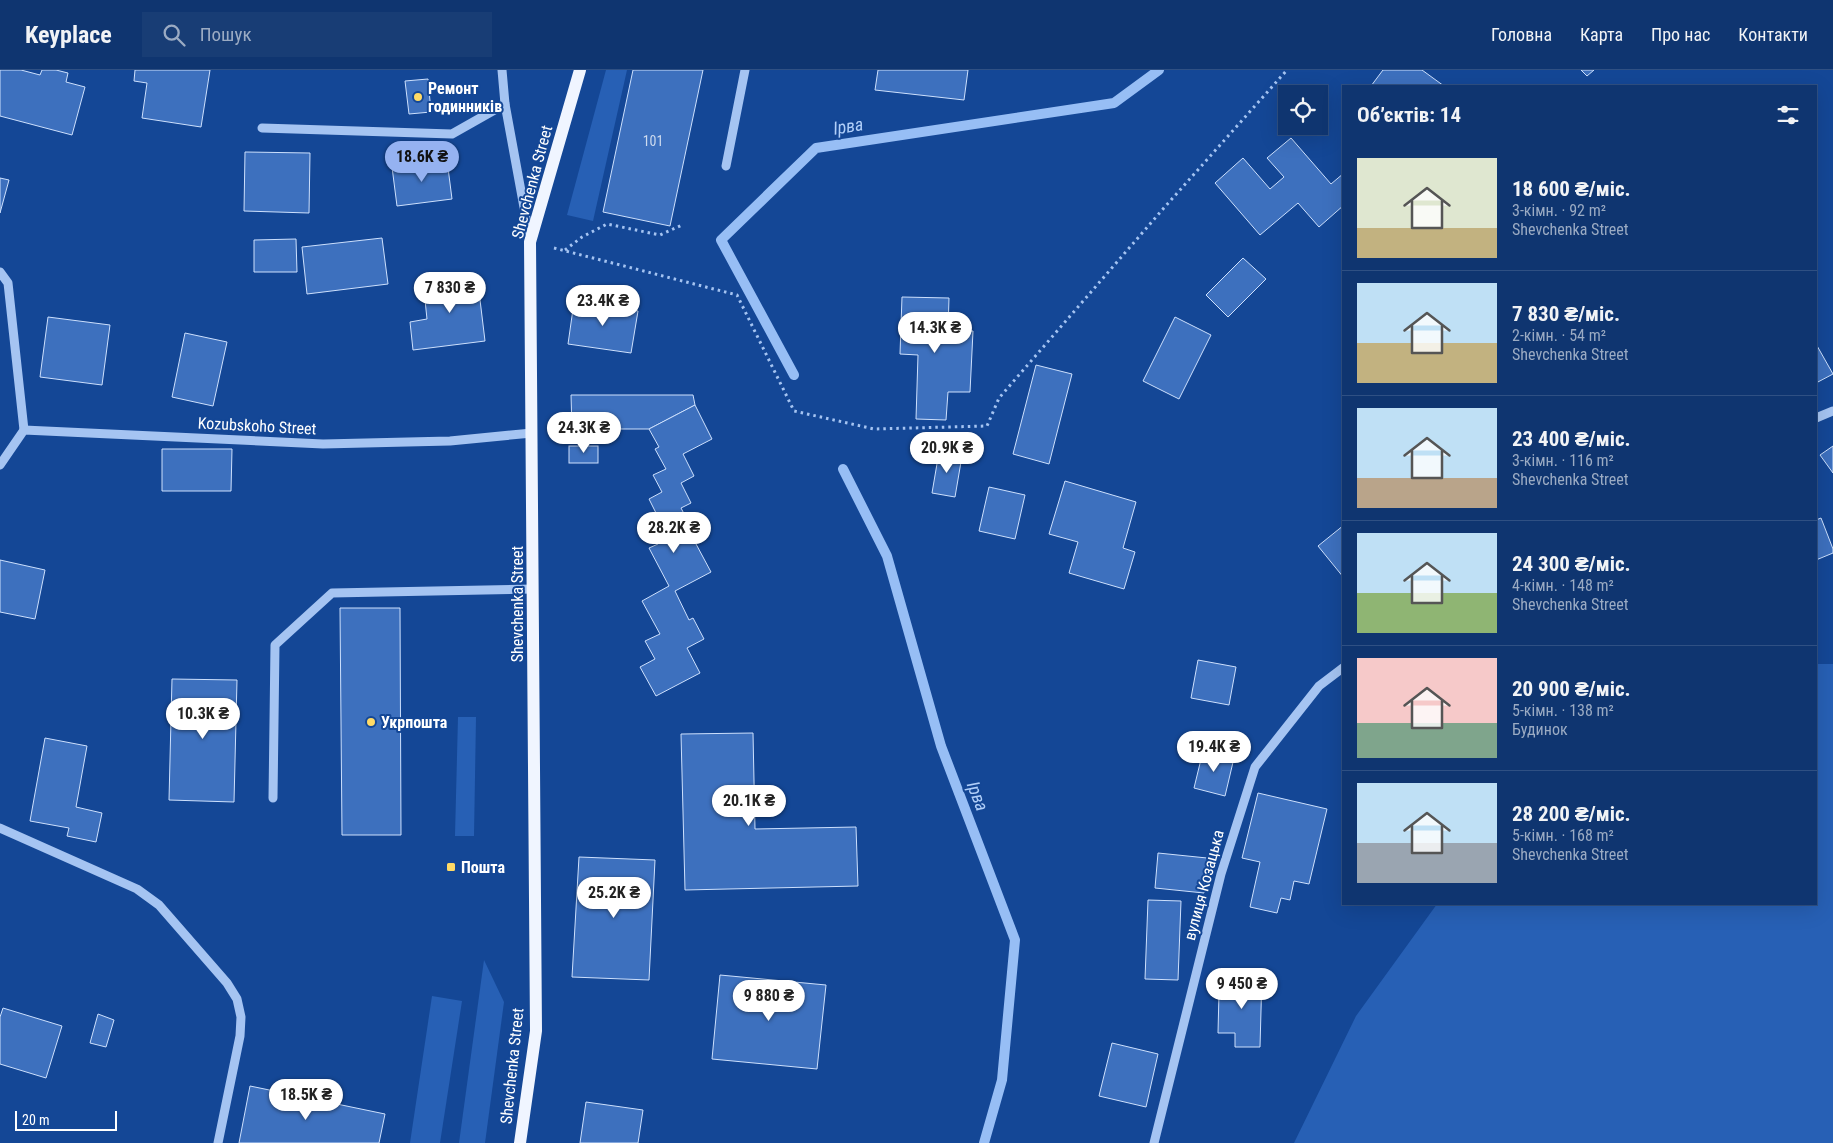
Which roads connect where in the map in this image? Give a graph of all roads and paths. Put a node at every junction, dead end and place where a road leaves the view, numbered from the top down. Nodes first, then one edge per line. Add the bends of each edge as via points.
1 (502, 70) edge
2 (580, 70) edge
3 (745, 70) edge
4 (1287, 70) edge
5 (505, 104) junction
6 (262, 128) dead end
7 (726, 166) dead end
8 (682, 225) dead end
9 (530, 242) junction
10 (565, 251) junction
11 (0, 272) edge
12 (1833, 411) edge
13 (1817, 418) edge
14 (24, 430) junction
15 (532, 433) junction
16 (0, 465) edge
17 (533, 589) junction
18 (1342, 669) edge
19 (273, 798) dead end
20 (0, 828) edge
21 (218, 1143) edge
22 (520, 1143) edge
23 (1154, 1143) edge

1 - 5 street
2 - 9 main road, Shevchenka Street
3 - 7 street
4 - 10 path via 1000,398 987,426 874,429 794,411 737,295
5 - 6 street via 452,134
5 - 9 street
8 - 10 path via 660,235 607,224 582,236
9 - 10 path
9 - 15 main road, Shevchenka Street
11 - 14 street via 8,283
12 - 13 street
14 - 15 street, Kozubskoho Street via 323,444 450,441
14 - 16 street
15 - 17 main road, Shevchenka Street
17 - 19 street via 332,593 275,645
17 - 22 main road, Shevchenka Street via 536,1031
18 - 23 street, вулиця Козацька via 1319,686 1256,767 1221,874
20 - 21 street via 137,889 158,905 227,983 241,1017 240,1036

